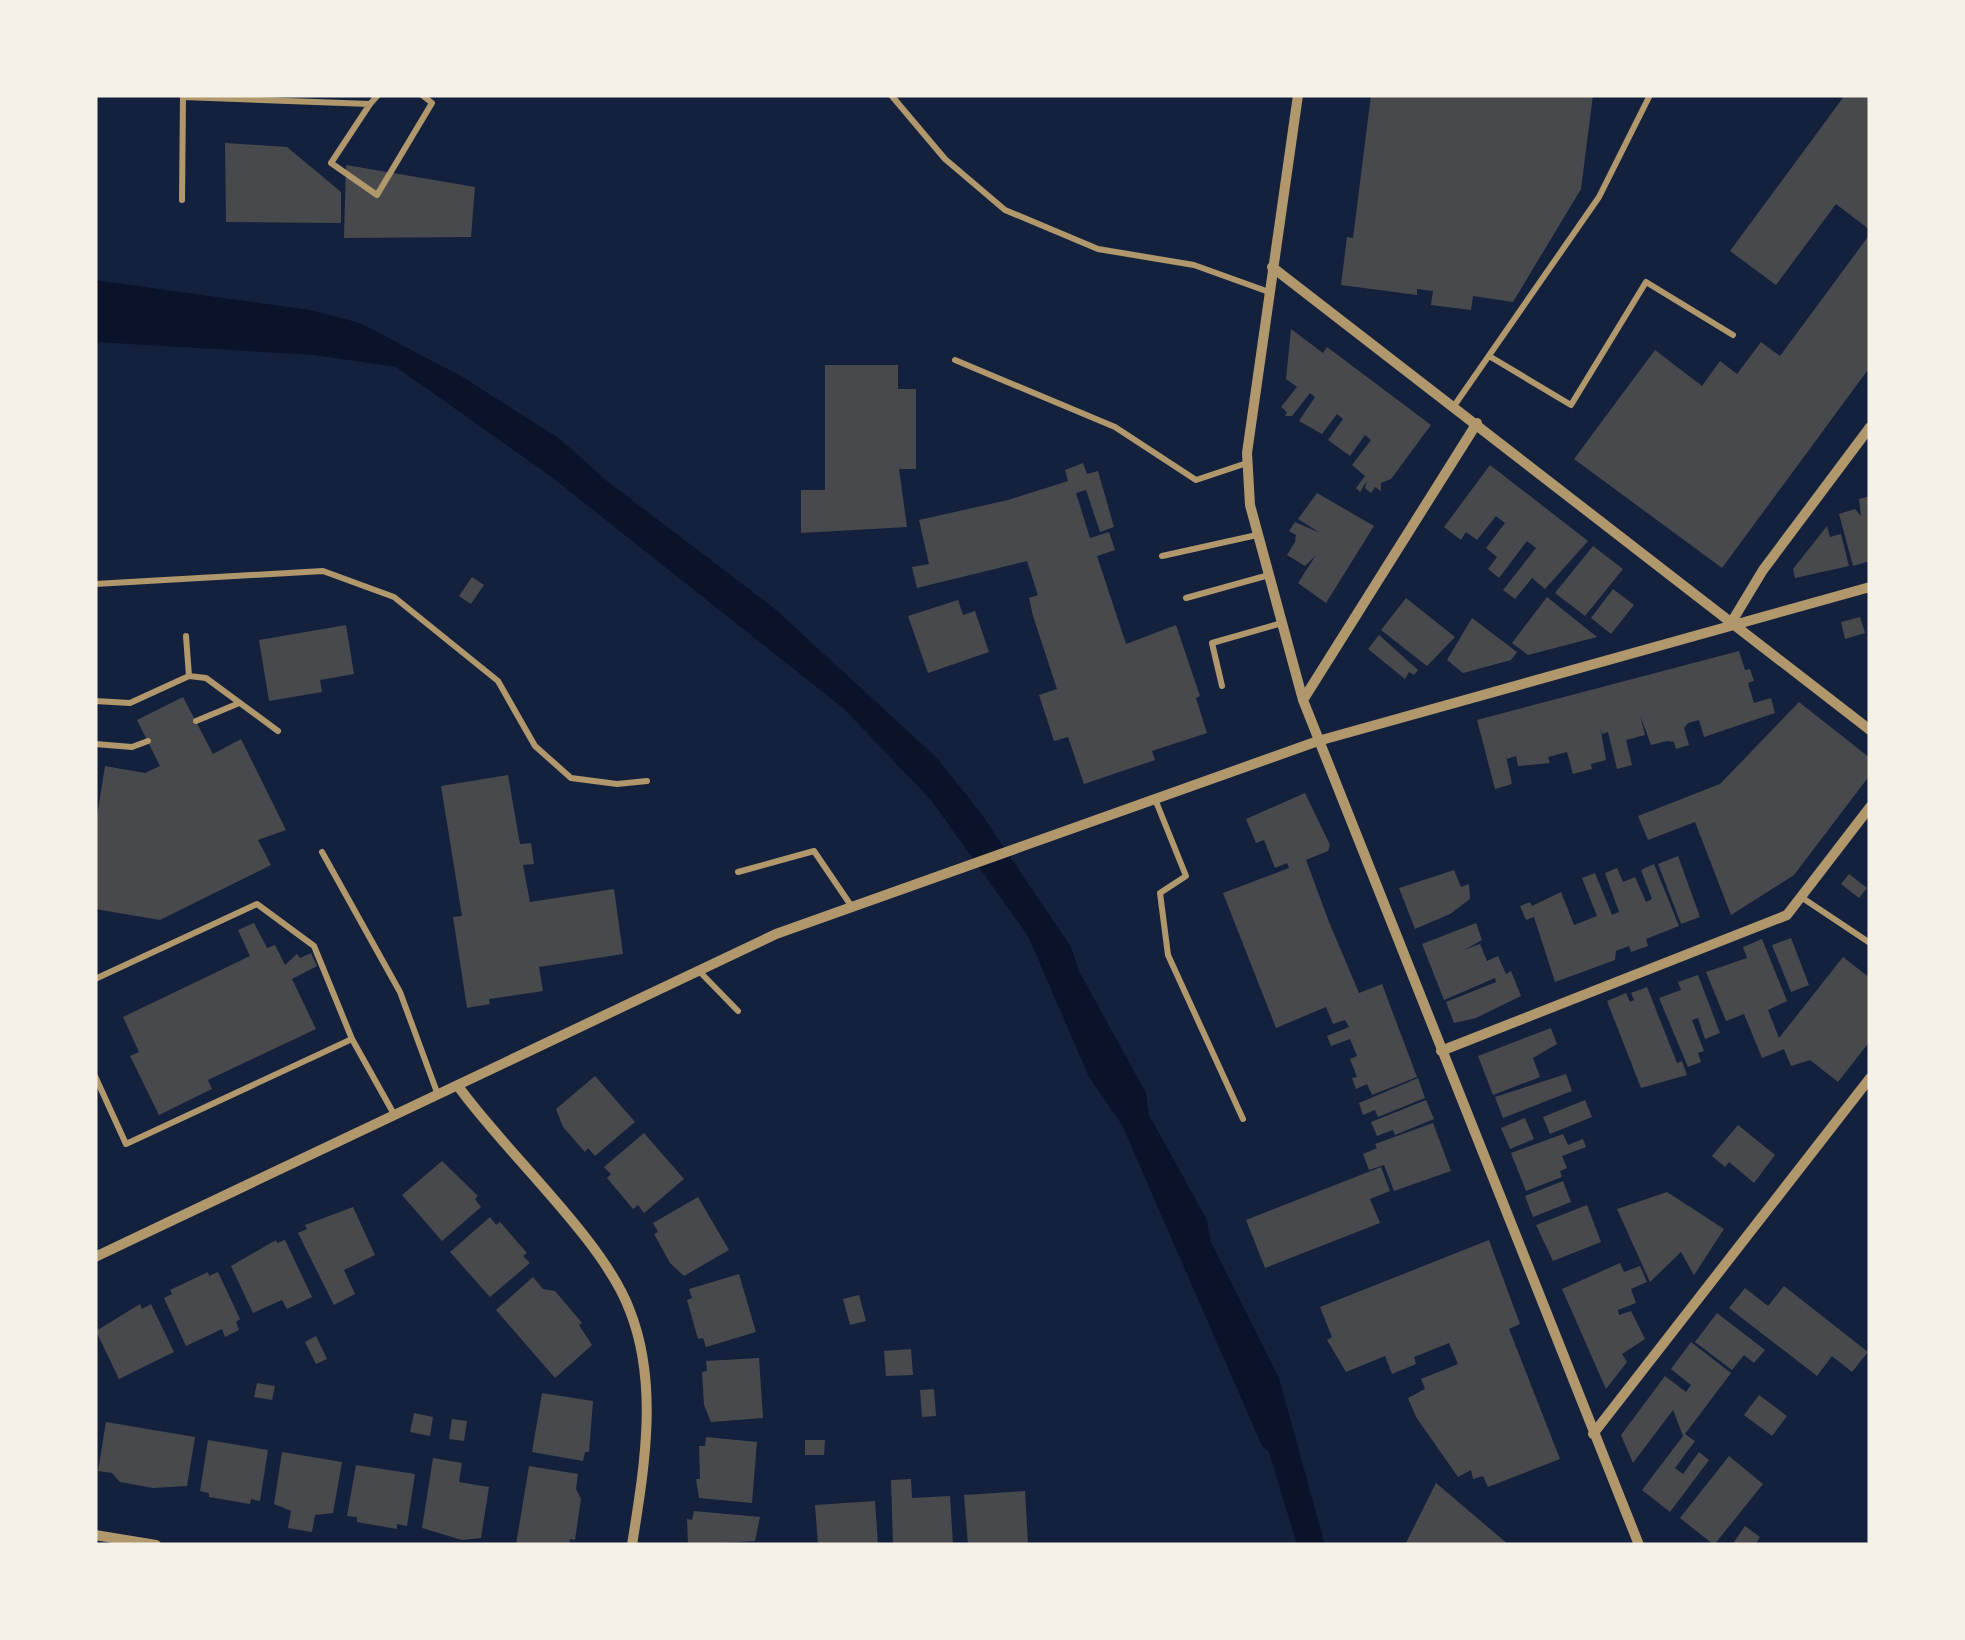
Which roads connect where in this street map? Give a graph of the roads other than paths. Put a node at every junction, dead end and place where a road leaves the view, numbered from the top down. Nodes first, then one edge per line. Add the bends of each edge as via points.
1 (378, 95) edge
2 (422, 95) edge
3 (891, 95) edge
4 (1298, 95) edge
5 (1650, 95) edge
6 (183, 96) edge
7 (370, 104) junction
8 (182, 200) dead end
9 (1272, 267) junction
10 (1269, 292) junction
11 (1733, 335) dead end
12 (1490, 356) junction
13 (955, 360) dead end
14 (1454, 406) junction
15 (1477, 423) junction
16 (1870, 427) edge
17 (1247, 463) junction
18 (1258, 535) junction
19 (1162, 556) dead end
20 (1269, 575) junction
21 (95, 584) edge
22 (1870, 587) edge
23 (1186, 598) dead end
24 (1282, 623) junction
25 (1732, 624) junction
26 (186, 636) dead end
27 (189, 676) junction
28 (1222, 686) dead end
29 (1303, 700) junction
30 (95, 701) edge
31 (237, 704) junction
32 (196, 721) dead end
33 (1870, 730) edge
34 (278, 732) dead end
35 (148, 740) dead end
36 (1318, 741) junction
37 (95, 744) edge
38 (647, 781) dead end
39 (1155, 798) junction
40 (1870, 807) edge
41 (322, 852) dead end
42 (738, 872) dead end
43 (1801, 896) junction
44 (852, 908) junction
45 (1870, 943) edge
46 (699, 971) junction
47 (95, 980) edge
48 (738, 1012) dead end
49 (352, 1038) junction
50 (1442, 1051) junction
51 (95, 1076) edge
52 (1870, 1078) edge
53 (458, 1086) junction
54 (438, 1096) junction
55 (396, 1117) junction
56 (1243, 1118) dead end
57 (95, 1258) edge
58 (1593, 1434) junction
59 (95, 1535) edge
60 (156, 1545) edge
61 (632, 1545) edge
62 (1639, 1545) edge

1 - 7 lane
2 - 7 lane via 432,103 378,195 331,164
3 - 10 lane via 945,159 1006,210 1098,250 1194,265
4 - 9 street
5 - 12 lane via 1599,198
6 - 7 lane
6 - 8 lane
9 - 10 street
9 - 14 street
10 - 17 street
11 - 12 lane via 1646,282 1571,405
12 - 14 lane
13 - 17 lane via 1115,427 1196,480
14 - 15 street
15 - 25 street
15 - 29 street
16 - 25 street via 1763,570
17 - 18 street
18 - 19 lane
18 - 20 street
20 - 23 lane
20 - 24 street
21 - 38 lane via 323,571 394,597 498,681 534,746 571,778
22 - 25 street
24 - 28 lane via 1212,643
24 - 29 street
25 - 33 street
25 - 36 street
26 - 27 lane
27 - 30 lane via 130,702
27 - 31 lane via 206,678
29 - 36 street
31 - 32 lane
31 - 34 lane
35 - 37 lane via 132,747
36 - 39 street
36 - 50 street
39 - 44 street
39 - 56 lane via 1186,876 1160,893 1168,955
40 - 43 street
41 - 54 lane via 400,992
42 - 44 lane via 814,851
43 - 45 lane
43 - 50 street via 1787,914
44 - 46 street
46 - 48 lane
46 - 53 street
47 - 49 lane via 258,904 314,946
49 - 51 lane via 126,1144
49 - 55 lane
50 - 58 street
52 - 58 street
53 - 54 street
53 - 61 street via 593,1251 630,1310 647,1391
54 - 55 street
55 - 57 street
58 - 62 street
59 - 60 street

